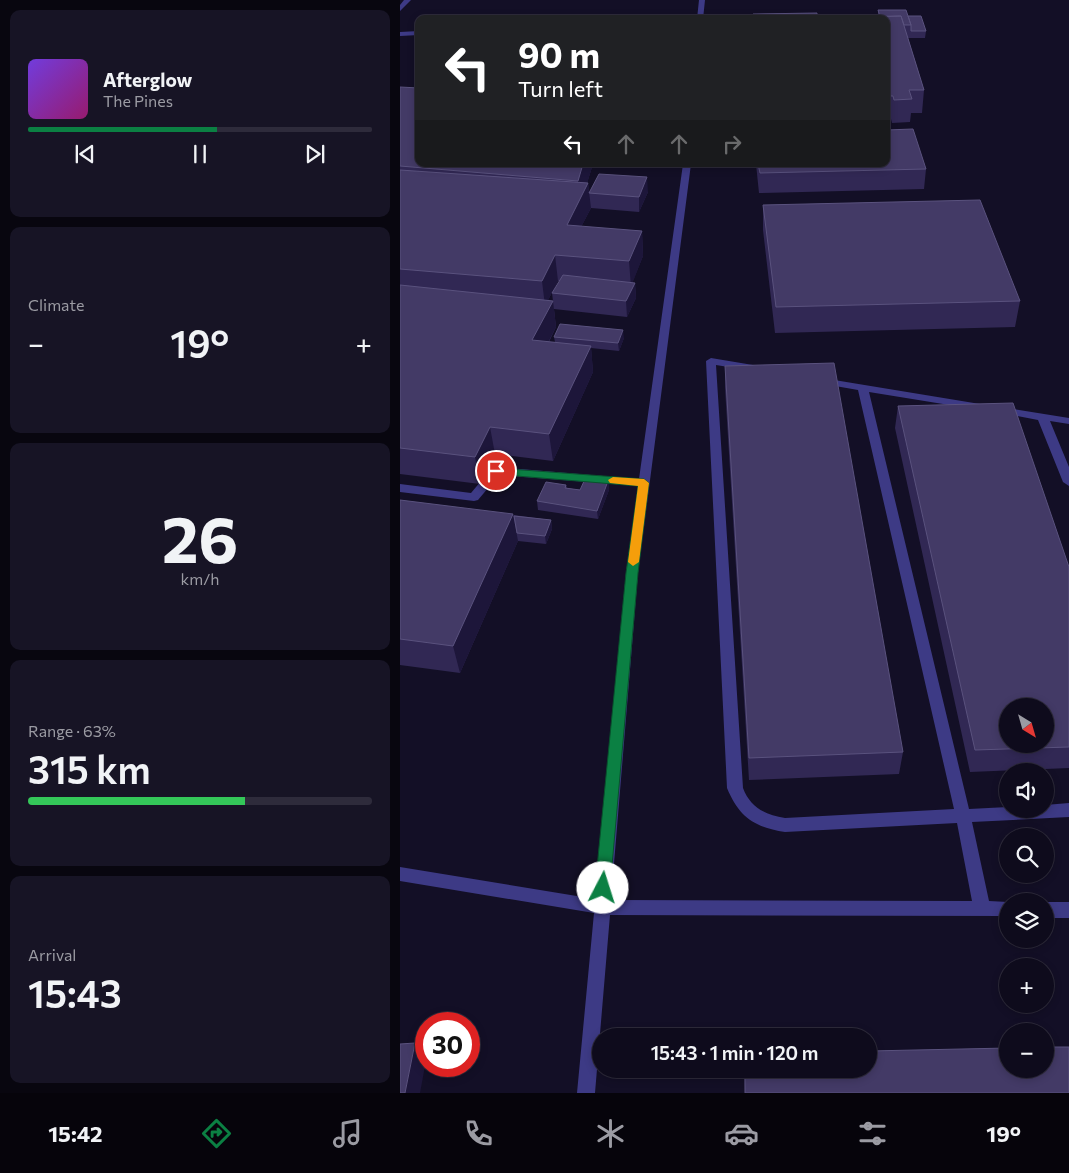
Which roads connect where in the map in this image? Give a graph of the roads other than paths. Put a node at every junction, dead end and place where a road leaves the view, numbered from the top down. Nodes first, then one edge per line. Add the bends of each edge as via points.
1 (408, 0) edge
2 (702, 0) edge
3 (400, 9) edge
4 (700, 15) edge
5 (415, 33) edge
6 (400, 34) edge
7 (687, 167) edge
8 (768, 371) edge
9 (806, 378) edge
10 (863, 388) junction
11 (1043, 417) junction
12 (1069, 421) edge
13 (1069, 482) edge
14 (644, 483) junction
15 (400, 488) edge
16 (1069, 810) edge
17 (963, 816) junction
18 (400, 874) edge
19 (601, 907) junction
20 (982, 909) junction
21 (999, 909) edge
22 (1054, 910) edge
23 (1069, 910) edge
24 (586, 1093) edge

1 - 3 street
2 - 4 street
5 - 6 street
7 - 14 street
8 - 17 street via 711,361 735,788 739,799 757,818 785,825
9 - 10 street
10 - 11 street
10 - 17 street
11 - 12 street
11 - 13 street
14 - 15 street via 496,471 474,497
14 - 19 street via 631,583
16 - 17 street
17 - 20 street
18 - 19 street
19 - 20 street
19 - 24 street
20 - 21 street
22 - 23 street

